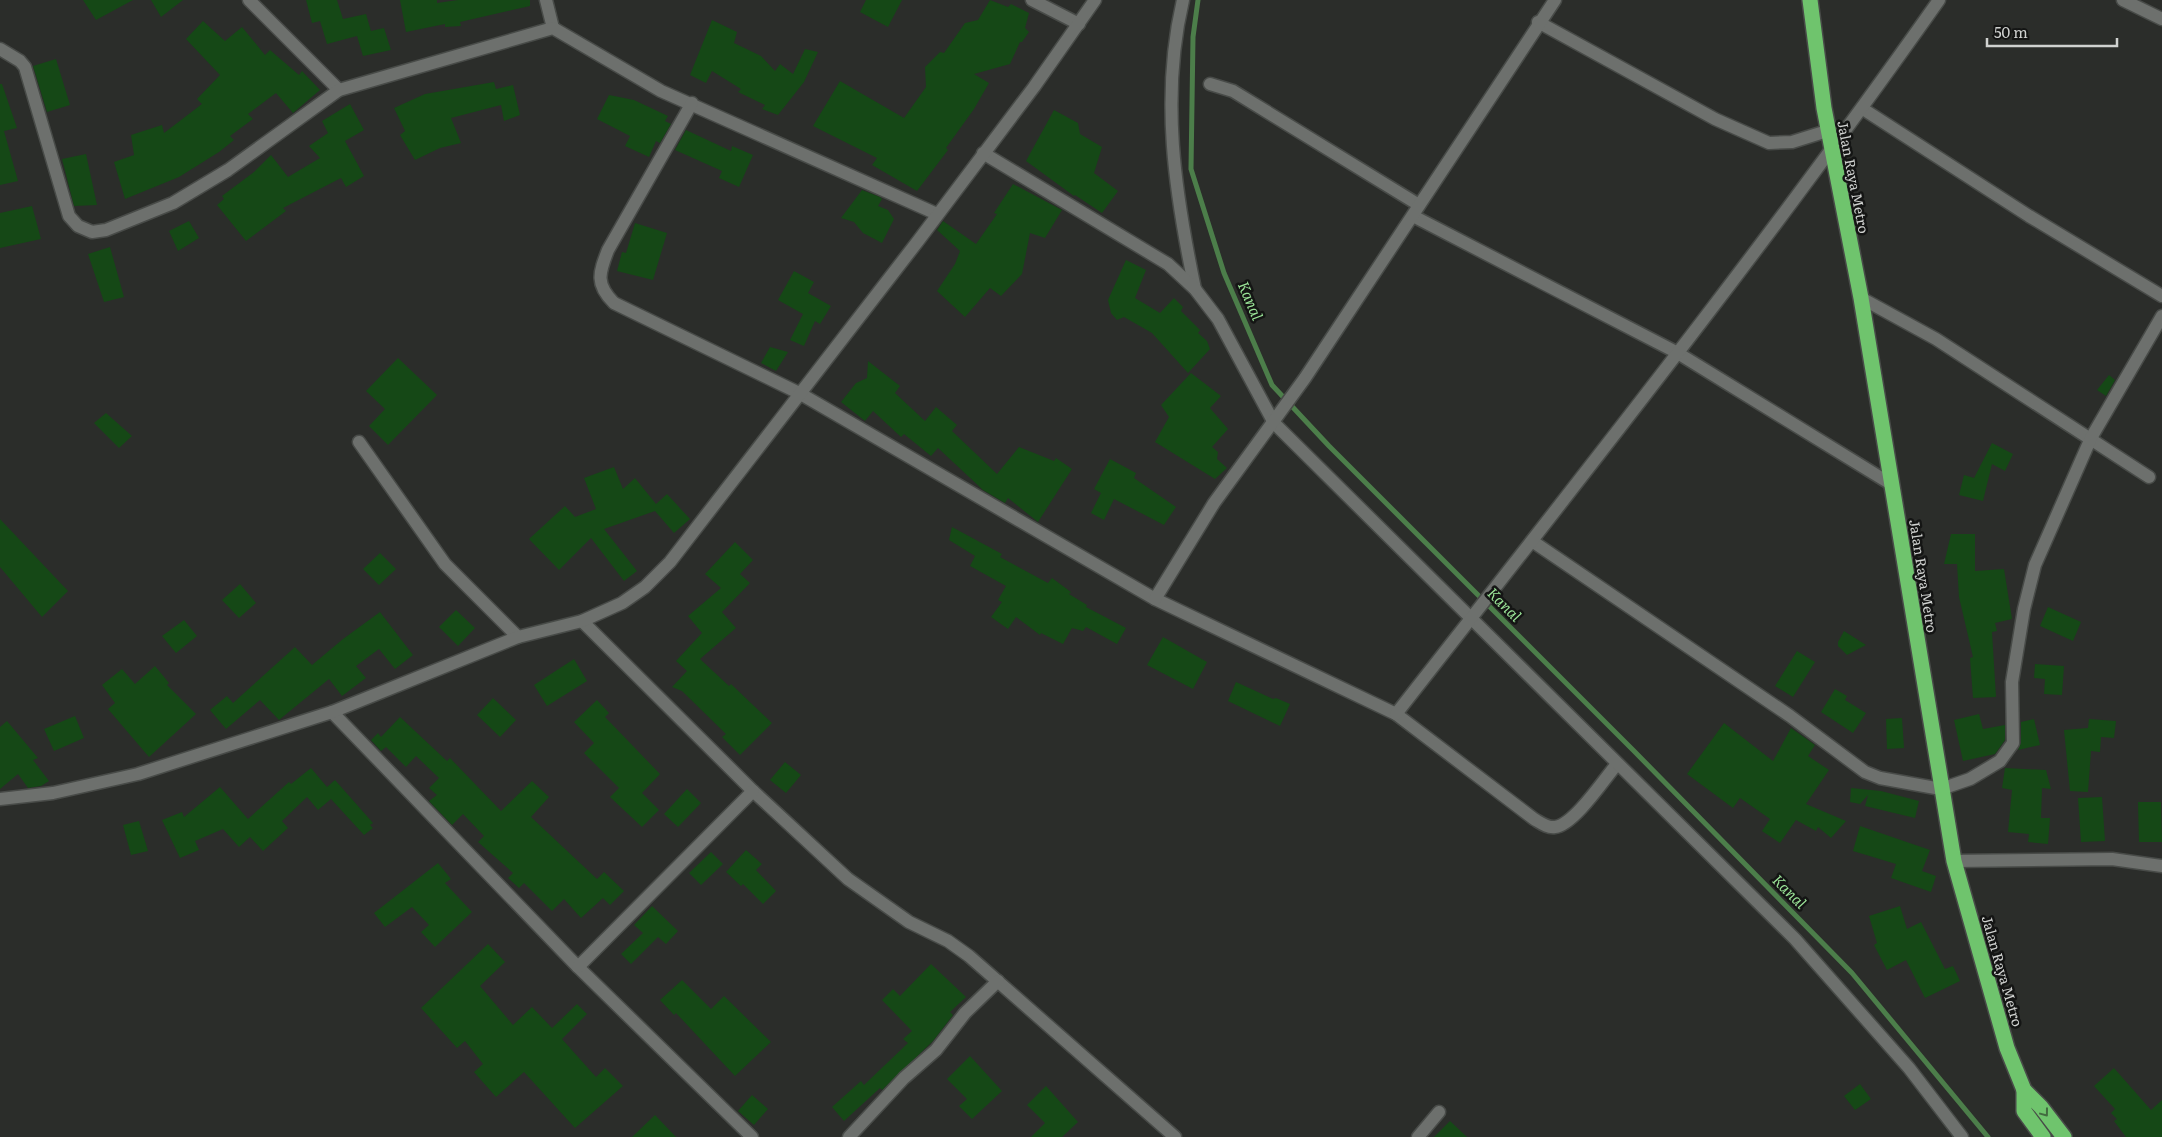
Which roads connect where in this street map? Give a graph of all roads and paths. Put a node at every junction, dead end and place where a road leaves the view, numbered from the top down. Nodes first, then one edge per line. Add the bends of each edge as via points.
1 (249, 0) edge
2 (546, 0) edge
3 (1032, 0) edge
4 (1095, 0) edge
5 (1183, 0) edge
6 (1554, 0) edge
7 (1810, 0) edge
8 (1939, 0) edge
9 (2123, 0) edge
10 (2162, 19) edge
11 (1538, 22) junction
12 (1079, 24) junction
13 (553, 28) junction
14 (0, 49) edge
15 (1210, 84) dead end
16 (339, 90) junction
17 (692, 103) junction
18 (1863, 108) junction
19 (1827, 131) junction
20 (1831, 151) junction
21 (983, 153) junction
22 (1416, 210) junction
23 (937, 214) junction
24 (1195, 289) junction
25 (2162, 296) edge
26 (1861, 298) junction
27 (2162, 316) edge
28 (1676, 352) junction
29 (799, 393) junction
30 (1274, 423) junction
31 (2090, 438) junction
32 (359, 442) dead end
33 (2149, 477) dead end
34 (1891, 484) junction
35 (1532, 541) junction
36 (1155, 599) junction
37 (1472, 618) junction
38 (582, 621) junction
39 (518, 637) junction
40 (332, 712) junction
41 (1396, 714) junction
42 (1617, 764) junction
43 (1941, 789) junction
44 (753, 791) junction
45 (0, 799) edge
46 (1954, 862) junction
47 (2162, 866) edge
48 (578, 967) junction
49 (998, 980) junction
50 (2024, 1090) junction
51 (1439, 1112) dead end
52 (752, 1137) edge
53 (849, 1137) edge
54 (1175, 1137) edge
55 (1418, 1137) edge
56 (1962, 1137) edge
57 (2042, 1137) edge
58 (2064, 1137) edge

1 - 16 street
2 - 13 street
3 - 12 street
4 - 12 street
5 - 24 street via 1171,78 1172,144 1181,221
6 - 11 street
7 - 19 highway, Jalan Raya Metro
8 - 18 street
9 - 10 street
11 - 19 street via 1716,119 1769,143 1792,142
11 - 22 street
12 - 21 street
13 - 16 street
13 - 17 street via 661,91
14 - 16 street via 20,60 24,68 69,216 78,226 92,232 106,230 174,203 228,170
15 - 22 street via 1233,91
17 - 23 street
17 - 29 street via 608,250 600,270 600,284 614,303
18 - 20 street
18 - 25 street via 2029,216
19 - 20 highway, Jalan Raya Metro
20 - 26 highway, Jalan Raya Metro
20 - 28 street
21 - 23 street
21 - 24 street via 1168,264
22 - 28 street
22 - 30 street
23 - 29 street
24 - 30 street via 1218,319
26 - 31 street via 1935,338
26 - 34 highway, Jalan Raya Metro
27 - 31 street
28 - 34 street
28 - 35 street
29 - 36 street
29 - 38 street via 670,562 645,587 622,603
30 - 36 street via 1214,503
30 - 37 street
31 - 33 street
31 - 43 street via 2035,566 2024,609 2012,682 2013,743 2000,761 1970,779
32 - 39 street via 445,564
34 - 43 highway, Jalan Raya Metro
35 - 37 street
35 - 43 street via 1790,716 1853,765 1880,778
36 - 41 street
37 - 41 street
37 - 42 street
38 - 39 street
38 - 44 street
39 - 40 street
40 - 45 street via 138,774 53,793
40 - 48 street
41 - 42 street via 1548,827 1557,827 1572,818
42 - 56 street via 1795,940 1909,1068
43 - 46 highway, Jalan Raya Metro
44 - 48 street
44 - 49 street via 848,879 909,922 948,941
46 - 47 street via 2112,859
46 - 50 highway, Jalan Raya Metro via 2007,1048
48 - 52 street
49 - 53 street via 936,1050 904,1078
49 - 54 street
50 - 57 highway via 2024,1111
50 -> 58 highway, Jalan Raya Metro
51 - 55 street

